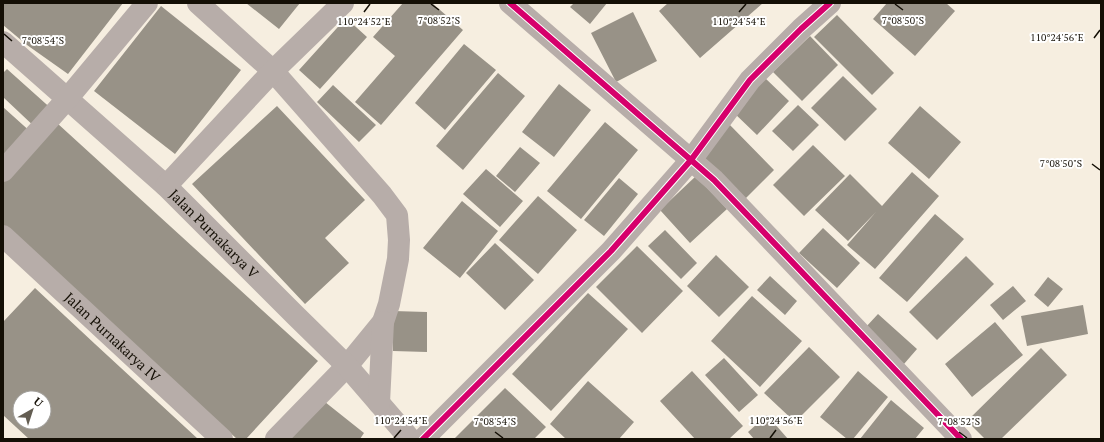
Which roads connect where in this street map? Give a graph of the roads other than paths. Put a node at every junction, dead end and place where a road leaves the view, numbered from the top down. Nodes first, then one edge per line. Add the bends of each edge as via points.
1 (147, 3) edge
2 (198, 3) edge
3 (343, 3) edge
4 (510, 3) edge
5 (830, 3) edge
6 (3, 42) edge
7 (273, 71) junction
8 (67, 99) junction
9 (691, 160) junction
10 (3, 171) edge
11 (166, 186) junction
12 (3, 236) edge
13 (383, 322) junction
14 (347, 366) junction
15 (379, 403) junction
16 (222, 439) edge
17 (276, 439) edge
18 (410, 439) edge
19 (423, 439) edge
20 (961, 439) edge

1 - 8 street
2 - 7 street
3 - 7 street
4 - 9 street
5 - 9 street via 750,80
6 - 8 street, Jalan Purnakarya V
7 - 11 street
7 - 13 street via 398,215 398,259
8 - 10 street
8 - 11 street, Jalan Purnakarya V
9 - 19 street via 611,251
9 - 20 street via 714,180
11 - 14 street, Jalan Purnakarya V
12 - 16 street, Jalan Purnakarya IV
13 - 14 street
13 - 15 street
14 - 15 street, Jalan Purnakarya V
14 - 17 street
15 - 18 street, Jalan Purnakarya V

